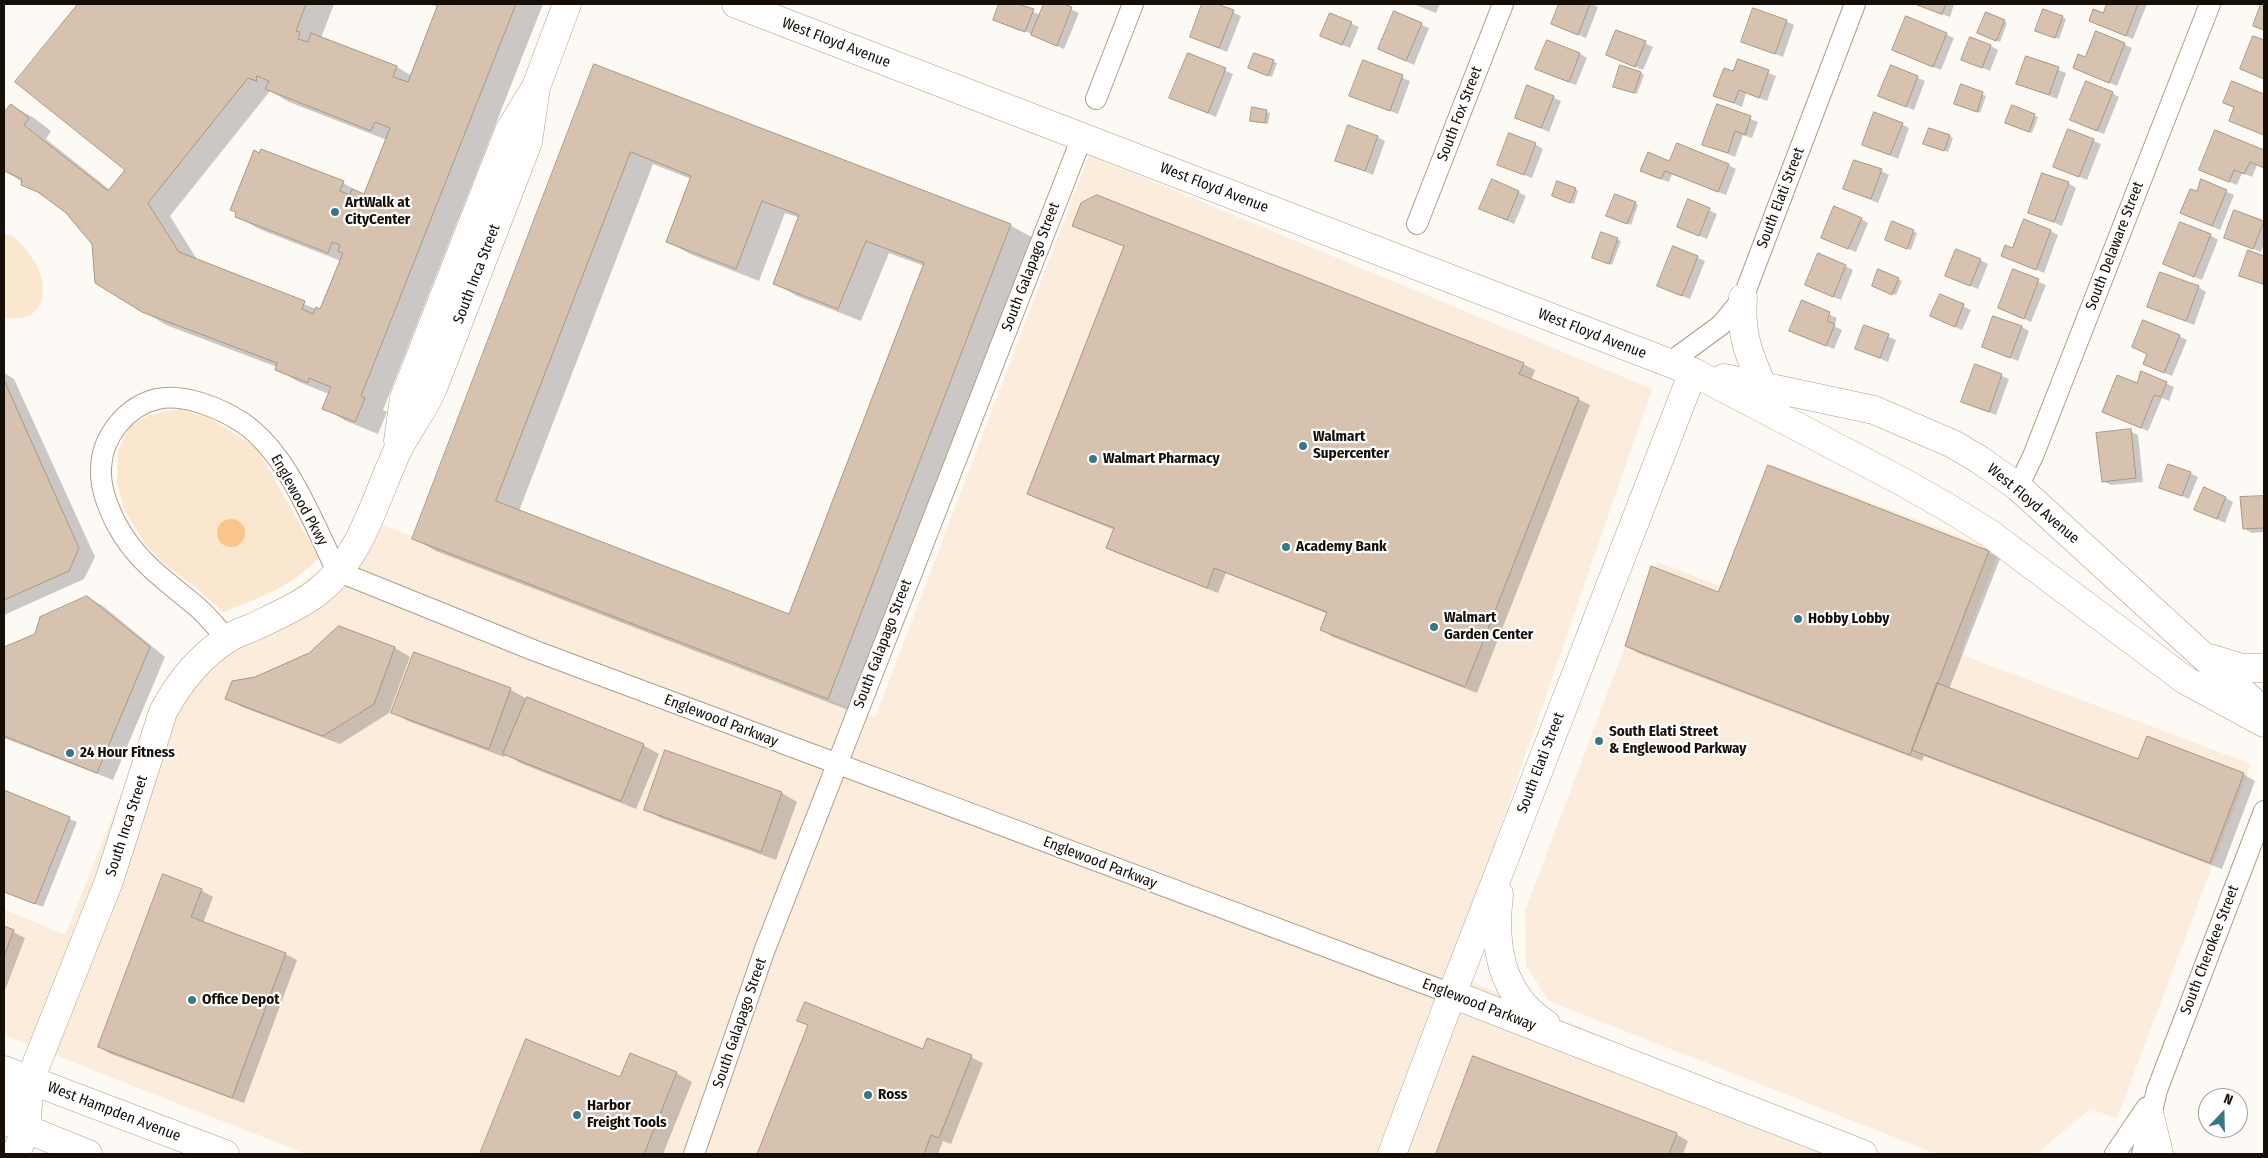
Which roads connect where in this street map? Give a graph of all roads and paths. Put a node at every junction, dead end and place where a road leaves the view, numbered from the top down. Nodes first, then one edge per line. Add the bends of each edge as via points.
1 (567, 4) edge
2 (736, 4) edge
3 (1133, 4) edge
4 (1503, 4) edge
5 (1855, 4) edge
6 (2210, 4) edge
7 (1096, 99) dead end
8 (1082, 137) junction
9 (1417, 224) dead end
10 (1743, 298) junction
11 (1681, 368) junction
12 (1763, 387) junction
13 (2018, 487) junction
14 (337, 572) junction
15 (227, 639) junction
16 (2200, 653) junction
17 (2264, 668) edge
18 (2264, 712) edge
19 (2264, 723) edge
20 (836, 764) junction
21 (2264, 811) edge
22 (1503, 863) junction
23 (1452, 994) junction
24 (1574, 1042) junction
25 (4, 1070) edge
26 (30, 1080) junction
27 (2154, 1103) junction
28 (4, 1105) edge
29 (15, 1125) edge
30 (16, 1154) edge
31 (88, 1154) edge
32 (225, 1154) edge
33 (694, 1154) edge
34 (1392, 1154) edge
35 (1864, 1154) edge
36 (2115, 1154) edge
37 (2142, 1154) edge
38 (2159, 1154) edge

1 - 14 main road, South Inca Street via 536,87 508,131 404,398 396,453 370,517
2 - 8 main road, West Floyd Avenue
3 - 7 street
4 - 9 street, South Fox Street
5 - 10 street, South Elati Street
6 - 13 street, South Delaware Street
8 - 11 main road, West Floyd Avenue
8 - 20 street, South Galapago Street
10 - 11 street, South Elati Street
10 - 12 main road via 1743,332
11 - 12 main road, West Floyd Avenue
11 - 19 main road, West Floyd Avenue via 1945,506 1989,533 2185,680
11 - 22 main road, South Elati Street
12 - 13 main road, West Floyd Avenue via 1874,410 1953,444
13 - 16 main road, West Floyd Avenue
14 - 15 main road, South Inca Street via 315,594
14 - 15 street, Englewood Pkwy via 288,475 268,445 242,423 212,407 187,400 158,399 134,408 117,424 107,442 101,467 104,496 117,525 136,553 157,576 196,606
14 - 20 street, Englewood Parkway
15 - 26 main road, South Inca Street via 177,687 163,712 109,881
16 - 17 main road via 2224,664
16 - 18 main road, West Floyd Avenue
20 - 23 street, Englewood Parkway
20 - 33 street, South Galapago Street via 765,949
21 - 27 street, South Cherokee Street
22 - 23 main road, South Elati Street
22 - 24 main road via 1497,933 1505,976 1524,1006
23 - 24 main road, Englewood Parkway
23 - 34 main road, South Elati Street
24 - 35 main road, Englewood Parkway
25 - 26 main road, West Hampden Avenue
26 - 28 main road, South Inca Street
26 - 29 main road, South Inca Street
26 - 32 main road, West Hampden Avenue
27 - 36 street, South Cherokee Street
27 - 37 street, South Cherokee Street
27 - 38 main road
29 - 30 main road, South Inca Street
29 - 31 main road

